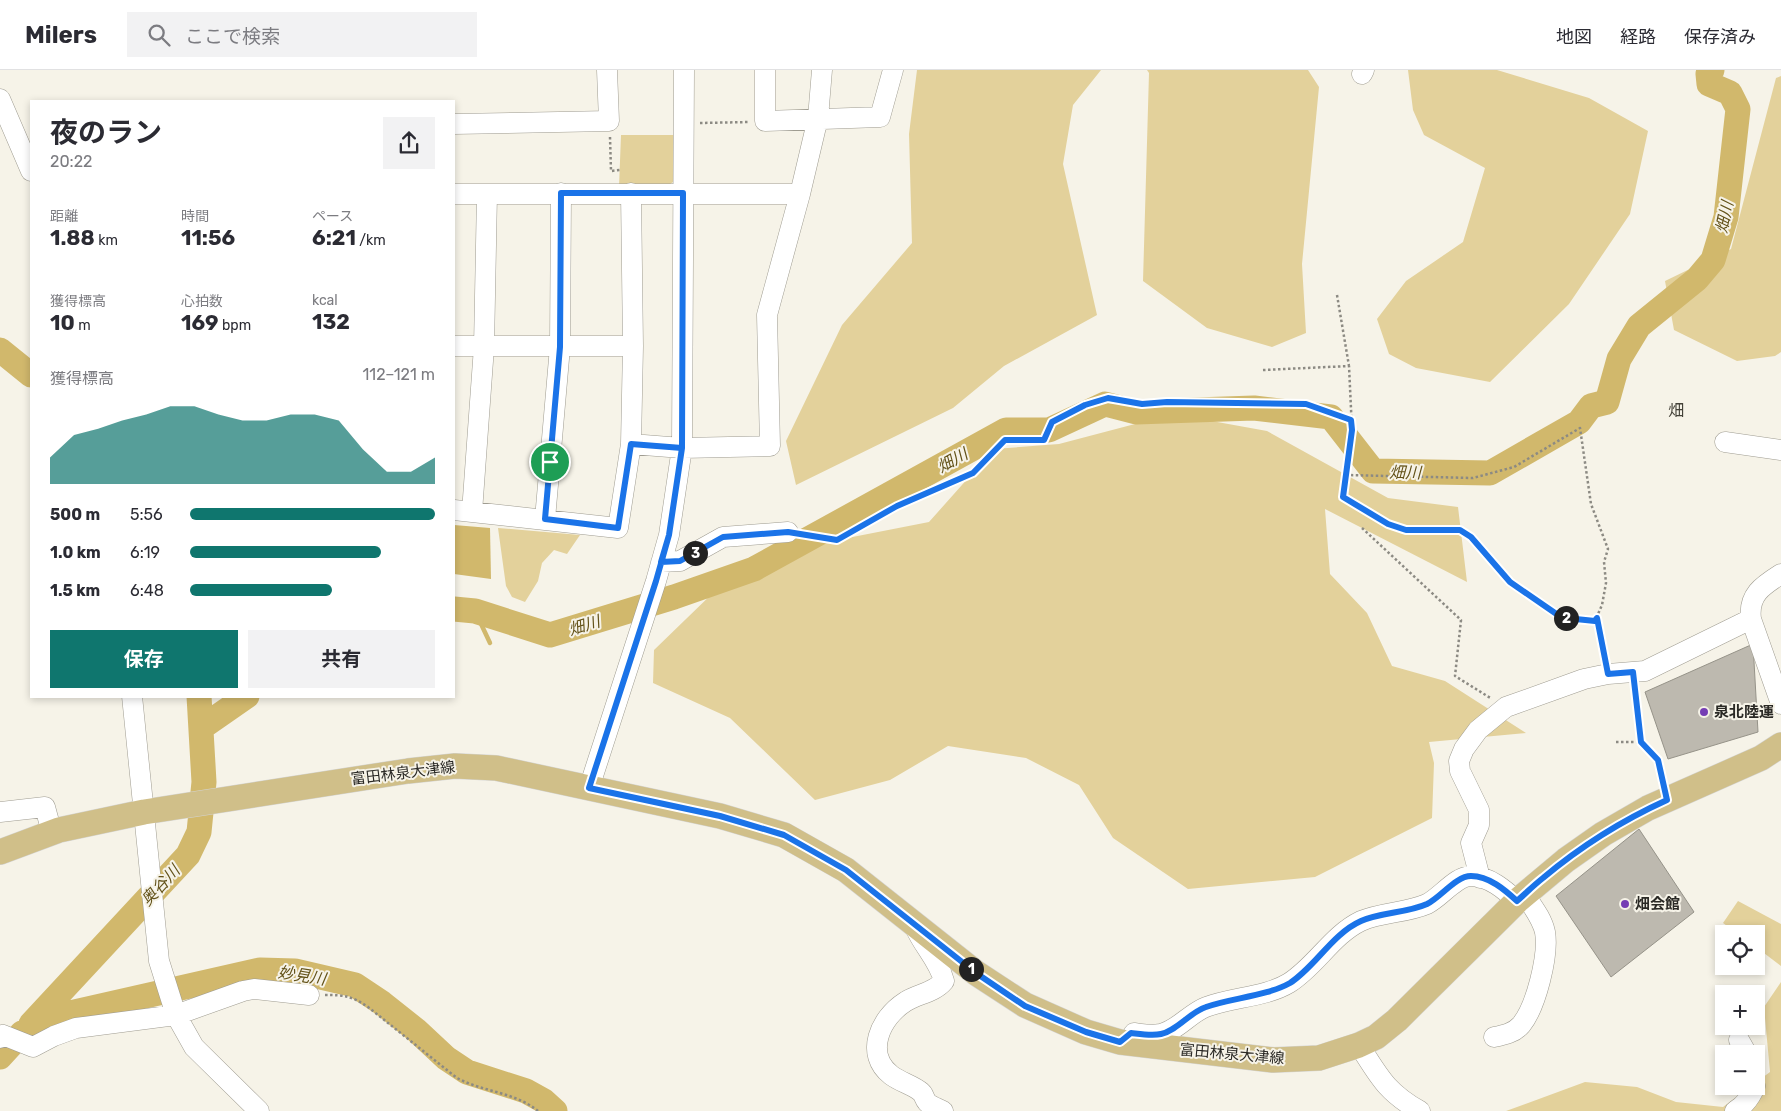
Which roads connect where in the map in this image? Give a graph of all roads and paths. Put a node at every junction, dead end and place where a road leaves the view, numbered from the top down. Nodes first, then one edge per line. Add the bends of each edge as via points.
1 (607, 70) edge
2 (684, 70) edge
3 (765, 70) edge
4 (822, 70) edge
5 (893, 70) edge
6 (0, 99) edge
7 (818, 118) junction
8 (765, 121) junction
9 (455, 124) edge
10 (692, 124) dead end
11 (610, 134) dead end
12 (30, 169) edge
13 (620, 170) dead end
14 (561, 193) junction
15 (683, 193) junction
16 (455, 194) edge
17 (486, 194) junction
18 (631, 194) junction
19 (800, 194) junction
20 (1337, 295) dead end
21 (455, 346) edge
22 (633, 346) junction
23 (484, 347) junction
24 (560, 347) junction
25 (1349, 366) junction
26 (1263, 370) dead end
27 (1351, 420) junction
28 (1725, 442) dead end
29 (631, 444) junction
30 (682, 448) junction
31 (1781, 450) edge
32 (1346, 475) dead end
33 (463, 511) edge
34 (545, 519) junction
35 (1362, 528) dead end
36 (788, 532) joint
37 (659, 571) junction
38 (1781, 574) edge
39 (1597, 618) junction
40 (1751, 619) junction
41 (1633, 672) junction
42 (1608, 674) junction
43 (132, 698) edge
44 (1781, 704) edge
45 (1506, 708) junction
46 (1616, 742) dead end
47 (1641, 742) junction
48 (1781, 745) edge
49 (589, 788) junction
50 (1667, 800) junction
51 (0, 812) edge
52 (144, 812) junction
53 (52, 833) junction
54 (0, 852) edge
55 (1480, 878) junction
56 (1521, 898) junction
57 (913, 923) junction
58 (309, 995) joint
59 (176, 1015) junction
60 (1, 1037) edge
61 (1494, 1037) dead end
62 (1120, 1042) junction
63 (1359, 1045) junction
64 (1752, 1095) edge
65 (259, 1111) edge
66 (538, 1111) edge
67 (943, 1111) edge
68 (1420, 1111) edge
69 (1735, 1111) edge

1 - 9 street via 609,121
2 - 15 street
3 - 8 street
4 - 7 street
5 - 7 street via 880,117
6 - 12 street
7 - 8 street
7 - 19 street
8 - 10 path
11 - 13 path via 611,171
14 - 17 street
14 - 18 street
14 - 24 street
15 - 18 street
15 - 19 street
15 - 30 street
16 - 17 street
17 - 23 street
18 - 22 street
19 - 30 street via 767,315 770,446
20 - 25 path
21 - 23 street
22 - 24 street
22 - 29 street
23 - 24 street
23 - 33 street
24 - 34 street
25 - 26 path
25 - 27 path
27 - 36 path via 1306,404 1142,404 1108,398 1085,405 1052,422 1044,440 1005,440 973,473 897,506 837,540
27 - 39 path via 1343,497 1388,524 1406,530 1460,530 1471,537 1510,582 1555,613 1566,618 1595,621
28 - 31 street
29 - 30 street
29 - 34 street via 618,528
30 - 37 street via 669,535
32 - 39 path via 1473,478 1514,467 1580,428 1591,504 1608,549 1604,562 1604,598
33 - 34 street
35 - 45 path via 1461,620 1455,676
36 - 37 street via 723,537
37 - 49 street
38 - 40 street via 1761,586 1750,608
39 - 42 path
40 - 41 street via 1645,671
40 - 44 street
41 - 42 street
41 - 47 path
42 - 45 street via 1562,686
43 - 52 street
45 - 55 street via 1478,730 1464,748 1459,761 1479,810 1479,825 1471,842
46 - 47 path
47 - 50 path via 1658,760
48 - 50 main road, 富田林泉大津線 via 1761,758
49 - 52 main road, 富田林泉大津線 via 496,768 455,766
49 - 57 main road, 富田林泉大津線 via 720,816 784,835 846,870
50 - 56 main road, 富田林泉大津線 via 1603,834
51 - 53 street via 45,807
52 - 53 main road, 富田林泉大津線
52 - 59 street via 159,962
53 - 54 main road, 富田林泉大津線
55 - 56 street
55 - 62 street via 1471,876 1460,880 1425,905 1361,921 1290,982 1278,988 1204,1007 1169,1031 1160,1034 1131,1033
56 - 61 street via 1539,916 1546,944 1544,966 1533,1002 1521,1025 1510,1034
56 - 63 main road, 富田林泉大津線 via 1397,1020 1376,1037
57 - 62 main road, 富田林泉大津線 via 976,973 1025,1006 1086,1032
57 - 67 street via 942,971 944,980 892,1013 883,1025 876,1056 891,1076 922,1092 927,1102
58 - 59 street via 254,989
58 - 66 path via 356,998 457,1078 517,1098
59 - 60 street via 76,1028 33,1047
59 - 65 street via 194,1047
62 - 63 main road, 富田林泉大津線 via 1273,1060 1319,1058
63 - 68 street via 1384,1085
64 - 69 street

